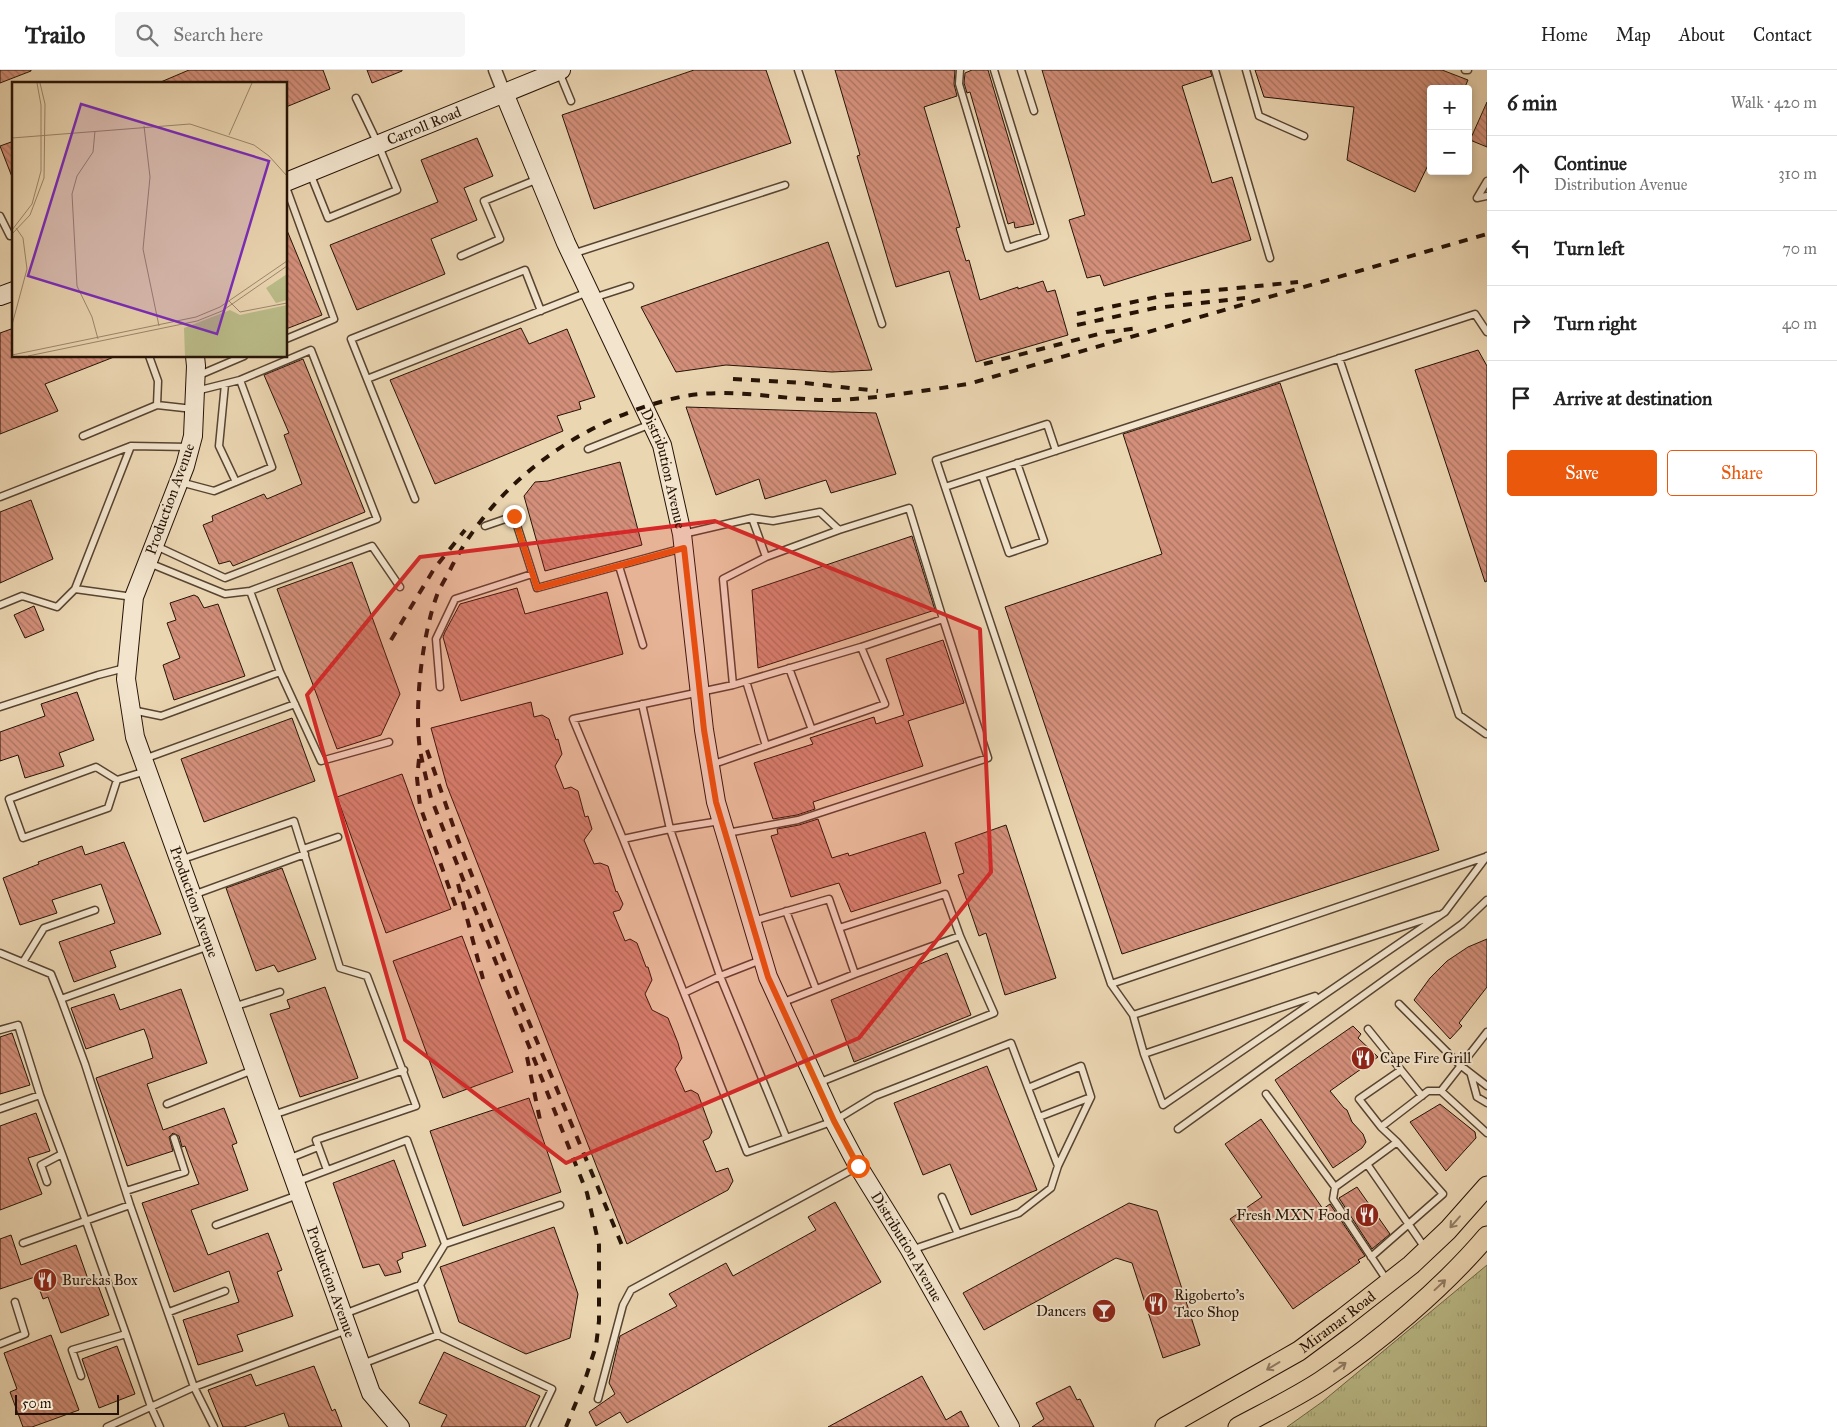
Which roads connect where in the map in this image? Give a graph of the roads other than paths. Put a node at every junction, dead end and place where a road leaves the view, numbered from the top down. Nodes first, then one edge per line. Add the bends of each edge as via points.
1 (495, 70) edge
2 (798, 70) edge
3 (960, 70) edge
4 (994, 70) edge
5 (1020, 70) edge
6 (1215, 70) edge
7 (1246, 70) edge
8 (560, 71) edge
9 (504, 93) junction
10 (356, 98) dead end
11 (571, 101) dead end
12 (1034, 111) dead end
13 (1304, 136) dead end
14 (378, 144) junction
15 (310, 172) junction
16 (539, 179) junction
17 (288, 181) edge
18 (1487, 181) edge
19 (785, 185) dead end
20 (288, 193) edge
21 (1487, 196) edge
22 (0, 216) edge
23 (12, 236) edge
24 (571, 254) junction
25 (461, 256) dead end
26 (1270, 258) dead end
27 (630, 286) dead end
28 (12, 292) edge
29 (590, 295) junction
30 (0, 296) edge
31 (541, 311) junction
32 (882, 324) dead end
33 (1487, 332) edge
34 (288, 338) edge
35 (149, 358) edge
36 (195, 358) edge
37 (241, 358) edge
38 (1339, 358) junction
39 (367, 379) junction
40 (240, 380) junction
41 (196, 384) junction
42 (225, 384) junction
43 (157, 405) junction
44 (194, 409) junction
45 (652, 424) junction
46 (83, 436) dead end
47 (131, 446) junction
48 (190, 447) junction
49 (588, 449) dead end
50 (1056, 451) junction
51 (1017, 463) junction
52 (982, 475) junction
53 (179, 482) junction
54 (236, 482) junction
55 (944, 487) junction
56 (0, 497) edge
57 (415, 499) dead end
58 (752, 518) junction
59 (485, 526) dead end
60 (839, 530) junction
61 (683, 541) junction
62 (154, 545) junction
63 (766, 556) junction
64 (148, 562) junction
65 (620, 566) junction
66 (532, 574) junction
67 (400, 587) dead end
68 (75, 589) junction
69 (250, 591) junction
70 (134, 598) junction
71 (0, 605) edge
72 (943, 619) junction
73 (644, 645) dead end
74 (861, 646) junction
75 (128, 668) junction
76 (789, 668) junction
77 (280, 672) junction
78 (746, 681) junction
79 (733, 685) junction
80 (440, 687) dead end
81 (700, 691) junction
82 (295, 704) junction
83 (642, 704) junction
84 (0, 707) edge
85 (131, 709) junction
86 (812, 730) junction
87 (1487, 735) edge
88 (389, 742) dead end
89 (766, 746) junction
90 (145, 765) junction
91 (710, 765) junction
92 (117, 780) junction
93 (724, 827) junction
94 (670, 829) junction
95 (338, 837) dead end
96 (623, 839) junction
97 (304, 852) junction
98 (1486, 857) edge
99 (179, 860) junction
100 (192, 895) junction
101 (1487, 900) edge
102 (95, 910) dead end
103 (786, 911) junction
104 (1445, 912) junction
105 (752, 922) junction
106 (839, 928) junction
107 (960, 936) junction
108 (210, 946) junction
109 (0, 952) edge
110 (763, 960) junction
111 (23, 962) junction
112 (855, 974) junction
113 (720, 976) junction
114 (1111, 984) junction
115 (816, 989) junction
116 (280, 992) dead end
117 (684, 993) junction
118 (1324, 993) junction
119 (61, 999) junction
120 (780, 1003) junction
121 (1399, 1004) dead end
122 (232, 1007) junction
123 (1133, 1015) junction
124 (0, 1030) edge
125 (1368, 1030) dead end
126 (1487, 1032) edge
127 (1144, 1054) junction
128 (1460, 1065) junction
129 (255, 1070) junction
130 (404, 1070) junction
131 (1401, 1070) junction
132 (1471, 1075) junction
133 (816, 1084) junction
134 (1487, 1086) edge
135 (1028, 1088) junction
136 (1441, 1090) junction
137 (1266, 1094) dead end
138 (40, 1095) junction
139 (1422, 1096) junction
140 (1091, 1097) junction
141 (1487, 1103) edge
142 (167, 1104) dead end
143 (0, 1109) edge
144 (271, 1116) junction
145 (1039, 1117) junction
146 (834, 1121) junction
147 (1381, 1127) junction
148 (1178, 1129) dead end
149 (1487, 1133) edge
150 (786, 1137) junction
151 (174, 1138) dead end
152 (1397, 1142) junction
153 (318, 1147) junction
154 (62, 1154) junction
155 (287, 1159) junction
156 (1367, 1164) junction
157 (858, 1166) junction
158 (1058, 1166) junction
159 (327, 1170) junction
160 (47, 1182) dead end
161 (1487, 1186) edge
162 (1335, 1187) junction
163 (297, 1188) junction
164 (126, 1191) junction
165 (942, 1197) dead end
166 (130, 1205) junction
167 (560, 1205) dead end
168 (85, 1222) junction
169 (1408, 1224) junction
170 (216, 1225) dead end
171 (958, 1234) junction
172 (1487, 1236) edge
173 (23, 1244) dead end
174 (445, 1244) junction
175 (910, 1250) junction
176 (1426, 1251) junction
177 (1371, 1257) junction
178 (1388, 1283) junction
179 (420, 1285) junction
180 (225, 1291) dead end
181 (15, 1302) dead end
182 (169, 1312) junction
183 (346, 1322) junction
184 (126, 1334) junction
185 (438, 1335) junction
186 (0, 1344) edge
187 (361, 1364) junction
188 (80, 1376) dead end
189 (194, 1387) junction
190 (598, 1399) dead end
191 (151, 1407) junction
192 (106, 1427) edge
193 (160, 1427) edge
194 (214, 1427) edge
195 (400, 1427) edge
196 (534, 1427) edge
197 (1010, 1427) edge
198 (1165, 1427) edge
199 (1238, 1427) edge

1 - 9 street, Distribution Avenue
2 - 32 lane
3 - 4 lane via 959,84 1008,248 1045,236
5 - 12 lane
6 - 26 lane
7 - 13 lane via 1259,116
8 - 9 street, Carroll Road
8 - 11 lane
9 - 14 street, Carroll Road
9 - 16 street, Distribution Avenue
10 - 14 lane
14 - 15 street, Carroll Road
14 - 15 lane via 397,190 328,218
15 - 17 street, Carroll Road
16 - 24 street, Distribution Avenue
16 - 25 lane via 484,201 500,240
18 - 21 lane via 1477,198
19 - 24 lane
20 - 34 lane via 334,319
22 - 23 lane
24 - 29 street, Distribution Avenue
27 - 29 lane
28 - 30 street
29 - 31 lane
29 - 45 street, Distribution Avenue
31 - 39 lane
31 - 39 lane via 525,270 351,339
33 - 38 lane via 1475,314
35 - 43 lane via 158,380
36 - 41 street, Production Avenue
37 - 41 lane
38 - 50 lane
38 - 87 lane via 1459,715
39 - 57 lane
40 - 42 lane
40 - 54 lane via 272,467
40 - 62 lane via 311,350 377,519 225,578
41 - 42 lane
41 - 44 street, Production Avenue
42 - 54 lane via 219,446
43 - 44 lane
43 - 46 lane
44 - 48 street, Production Avenue
45 - 49 lane
45 - 61 street, Distribution Avenue via 662,445
47 - 48 lane
47 - 56 lane
47 - 68 lane
48 - 53 street, Production Avenue
50 - 51 lane
50 - 55 lane via 1046,424 936,460
51 - 52 lane
51 - 52 lane via 1044,541 1009,554
52 - 55 lane
53 - 54 lane via 214,491
53 - 62 street, Production Avenue
55 - 114 lane
58 - 60 lane via 773,521 820,512
58 - 61 lane
58 - 63 lane
59 - 66 lane via 514,516
60 - 63 lane
60 - 72 lane via 909,508
61 - 65 lane
61 - 81 street, Distribution Avenue
62 - 64 street, Production Avenue
63 - 79 lane via 723,579
64 - 69 lane via 225,594
64 - 70 street, Production Avenue
65 - 66 lane via 537,588
65 - 73 lane
66 - 80 lane via 455,599 436,639
67 - 69 lane via 372,546
68 - 70 lane
68 - 71 lane via 56,606 22,596
69 - 77 lane
70 - 75 street, Production Avenue
72 - 74 lane
72 - 93 lane via 988,758 798,820
74 - 76 lane
74 - 86 lane via 885,704
75 - 84 lane
75 - 85 street, Production Avenue via 126,679
76 - 78 lane
76 - 86 lane
77 - 82 lane
77 - 85 lane via 161,716
78 - 79 lane
78 - 89 lane
79 - 81 lane
81 - 83 lane
81 - 91 street, Distribution Avenue
82 - 88 lane via 321,762
82 - 90 lane
83 - 94 lane
83 - 96 lane via 573,719
85 - 90 street, Production Avenue via 135,737
86 - 89 lane
89 - 91 lane
90 - 92 lane
90 - 99 street, Production Avenue
91 - 93 street, Distribution Avenue
92 - 92 lane via 96,767 9,799 23,838 108,808
93 - 94 lane
93 - 105 street, Distribution Avenue
94 - 96 lane
94 - 113 lane
95 - 97 lane
96 - 117 lane
97 - 99 lane via 294,820
97 - 100 lane
97 - 130 lane via 340,968 367,976
98 - 104 lane
98 - 114 lane
99 - 100 street, Production Avenue
100 - 108 street, Production Avenue
101 - 148 lane via 1462,924
102 - 111 lane via 44,928
103 - 105 lane
103 - 106 lane via 829,899
103 - 115 lane
104 - 118 lane
104 - 123 lane
105 - 110 street, Distribution Avenue
106 - 107 lane via 945,894
106 - 112 lane
107 - 112 lane
107 - 133 lane via 994,1013
108 - 119 lane
108 - 122 street, Production Avenue
109 - 111 lane
110 - 113 lane
110 - 120 street, Distribution Avenue
111 - 119 lane via 51,974
112 - 115 lane
113 - 117 lane
113 - 150 lane
114 - 123 lane
115 - 120 lane
116 - 122 lane
117 - 150 lane via 747,1152
118 - 127 lane
118 - 127 lane via 1163,1105
119 - 164 lane
120 - 133 street, Distribution Avenue
121 - 128 lane
122 - 129 street, Production Avenue
123 - 127 lane
124 - 138 lane via 18,1025
125 - 131 lane
126 - 128 lane
128 - 132 lane
128 - 136 lane
129 - 142 lane
129 - 144 street, Production Avenue
130 - 144 lane
130 - 153 lane via 416,1106 316,1140
131 - 139 lane
131 - 147 lane via 1360,1099
132 - 134 lane
132 - 141 lane via 1477,1097
133 - 146 street, Distribution Avenue
135 - 140 lane via 1081,1066
135 - 145 lane
135 - 146 lane via 1010,1044 875,1096
136 - 139 lane via 1428,1091
136 - 149 lane
137 - 162 lane
138 - 143 lane
138 - 154 lane
139 - 147 lane
140 - 145 lane
140 - 158 lane
144 - 155 street, Production Avenue
145 - 158 lane
146 - 150 lane
146 - 157 street, Distribution Avenue
147 - 152 lane
151 - 164 lane via 185,1172
152 - 156 lane
152 - 169 lane via 1443,1194
153 - 155 lane
153 - 159 lane
154 - 160 lane via 41,1166
154 - 168 lane
155 - 163 street, Production Avenue
156 - 162 lane
156 - 169 lane
157 - 175 street, Distribution Avenue
157 - 190 lane via 631,1290 623,1305
158 - 171 lane via 1051,1188 1019,1213
159 - 163 lane
159 - 174 lane via 407,1140
161 -> 176 main road, Miramar Road
162 - 177 lane via 1332,1199
163 - 170 lane
163 - 183 street, Production Avenue
164 - 166 lane
165 - 171 lane
166 - 168 lane
166 - 182 lane
167 - 174 lane
168 - 173 lane
168 - 184 lane
169 - 176 lane
169 - 177 lane
171 - 175 lane
199 -> 172 main road via 1320,1381 1367,1347 1457,1269
174 - 179 lane
175 - 197 street, Distribution Avenue
176 - 178 main road, Miramar Road
177 - 178 lane
178 -> 198 main road, Miramar Road via 1299,1351
179 - 183 lane
179 - 185 lane
180 - 182 lane
181 - 186 lane via 25,1334
182 - 189 lane
183 - 187 street, Production Avenue
183 - 189 lane
184 - 188 lane via 72,1350
184 - 191 lane
185 - 187 lane
185 - 196 lane via 552,1389
187 - 195 street, Production Avenue via 371,1393
189 - 191 lane
189 - 194 lane
191 - 192 lane
191 - 193 lane

